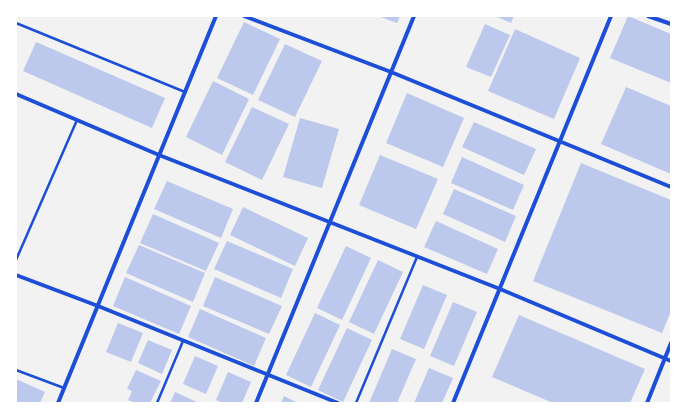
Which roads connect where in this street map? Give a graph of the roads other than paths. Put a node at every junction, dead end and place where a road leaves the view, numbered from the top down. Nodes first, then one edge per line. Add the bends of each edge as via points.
1 (216, 16) edge
2 (244, 16) edge
3 (414, 16) edge
4 (611, 16) edge
5 (648, 16) edge
6 (16, 23) edge
7 (671, 24) edge
8 (391, 72) junction
9 (185, 92) junction
10 (16, 94) edge
11 (77, 120) junction
12 (560, 141) junction
13 (159, 155) junction
14 (671, 187) edge
15 (330, 222) junction
16 (417, 256) junction
17 (16, 260) edge
18 (16, 276) edge
19 (500, 289) junction
20 (98, 306) junction
21 (183, 340) junction
22 (671, 343) edge
23 (665, 358) junction
24 (671, 360) edge
25 (16, 370) edge
26 (268, 374) junction
27 (64, 389) junction
28 (58, 403) edge
29 (157, 403) edge
30 (256, 403) edge
31 (338, 403) edge
32 (356, 403) edge
33 (453, 403) edge
34 (646, 403) edge

1 - 9 street
2 - 8 street
3 - 8 street
4 - 12 street
5 - 7 street
6 - 9 lane
8 - 12 street
8 - 15 street
9 - 13 street
10 - 11 street
11 - 13 street
11 - 17 lane
12 - 14 street
12 - 19 street
13 - 15 street
13 - 20 street
15 - 16 street
15 - 26 street
16 - 19 street
16 - 32 lane
18 - 20 street
19 - 23 street
19 - 33 street
20 - 21 street
20 - 27 street
21 - 26 street
21 - 29 lane
22 - 23 street
23 - 24 street
23 - 34 street
25 - 27 lane
26 - 30 street
26 - 31 street
27 - 28 street

